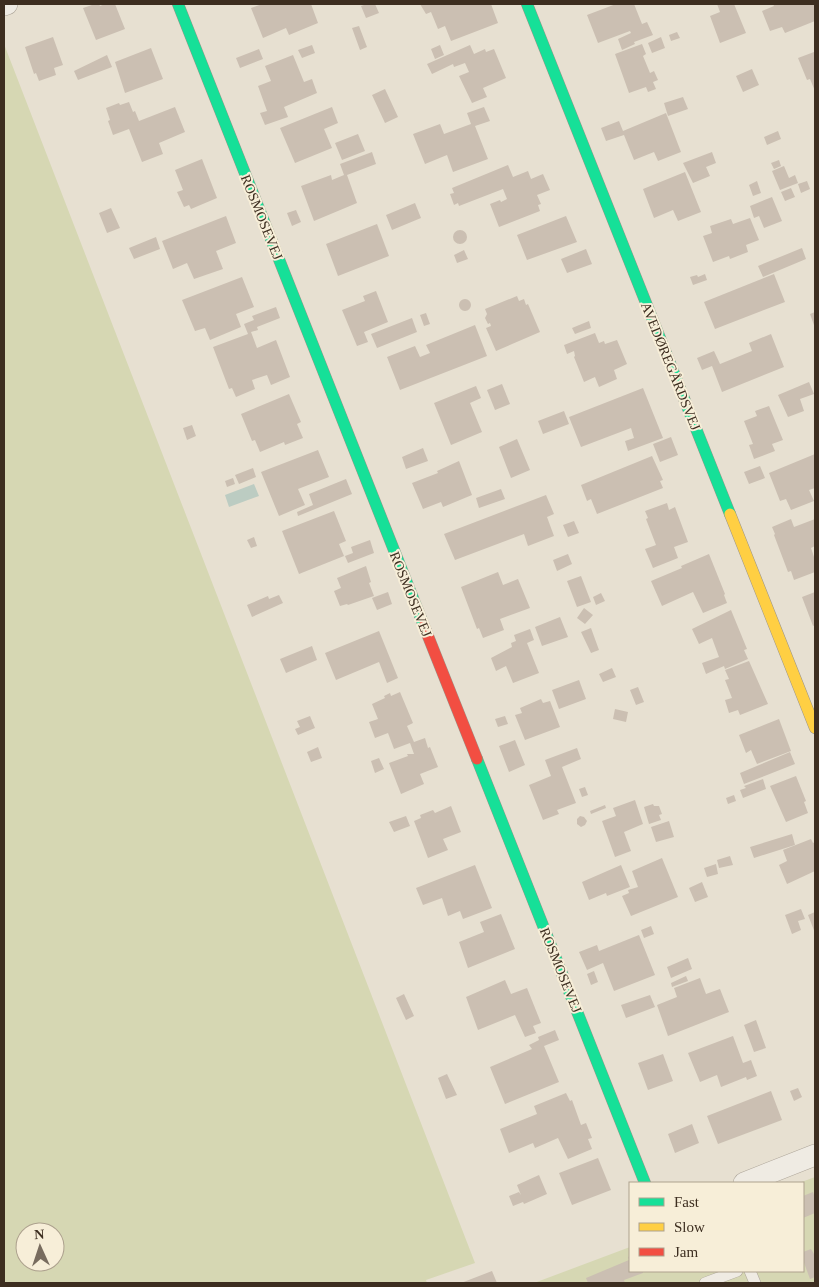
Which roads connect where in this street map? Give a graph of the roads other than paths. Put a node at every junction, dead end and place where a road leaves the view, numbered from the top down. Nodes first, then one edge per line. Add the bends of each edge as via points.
1 (178, 4) edge
2 (528, 4) edge
3 (815, 728) edge
4 (815, 1155) edge
5 (645, 1182) edge
6 (747, 1182) edge
7 (734, 1272) edge
8 (705, 1283) edge

1 - 5 street, ROSMOSEVEJ
2 - 3 street, AVEDØREGÅRDSVEJ
4 - 6 street
7 - 8 lane

